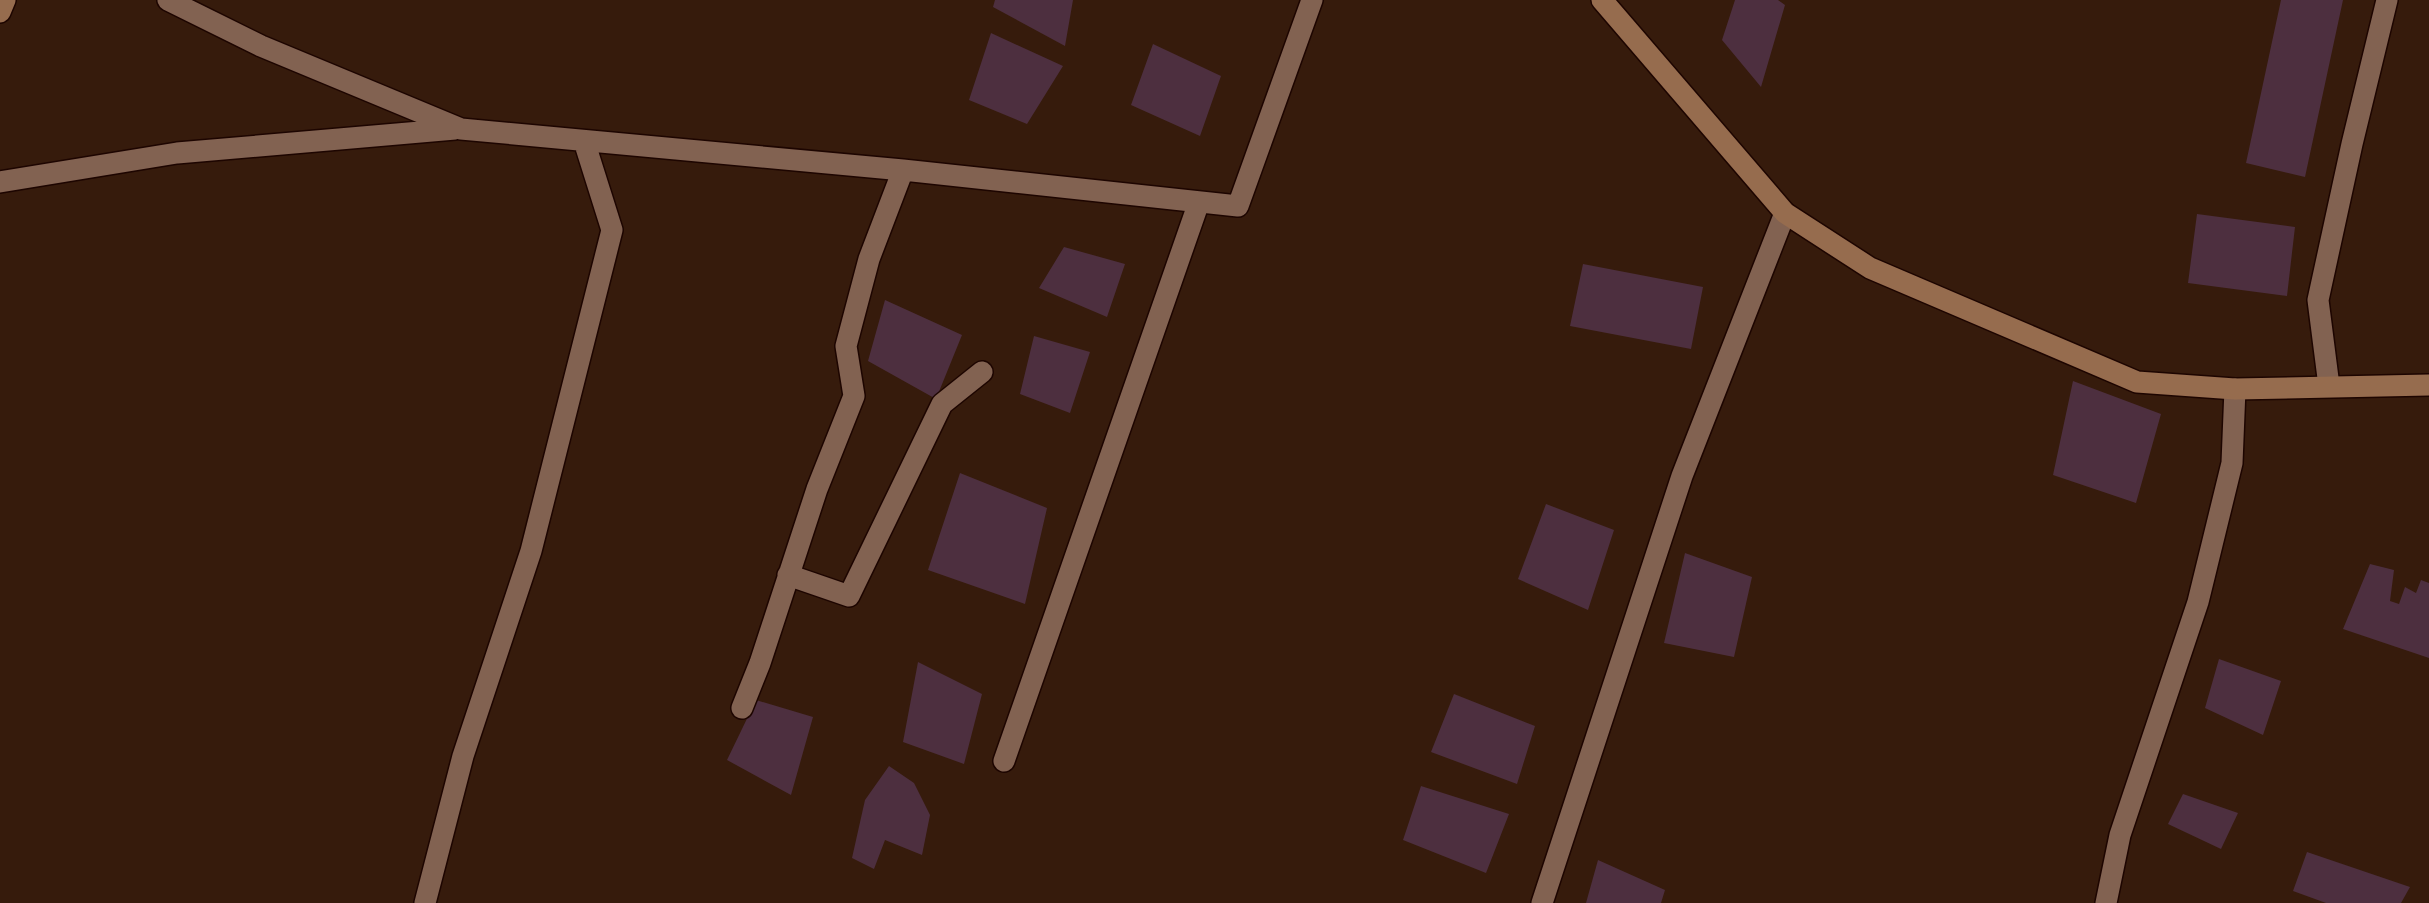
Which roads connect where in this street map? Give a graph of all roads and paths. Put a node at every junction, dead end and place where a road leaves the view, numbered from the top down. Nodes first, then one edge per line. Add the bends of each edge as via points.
1 (5, 0) edge
2 (168, 0) edge
3 (1312, 0) edge
4 (1602, 0) edge
5 (2387, 0) edge
6 (0, 12) edge
7 (461, 129) junction
8 (584, 141) junction
9 (903, 170) junction
10 (0, 182) edge
11 (1199, 202) junction
12 (1786, 213) junction
13 (982, 372) dead end
14 (2429, 385) edge
15 (2329, 386) junction
16 (2235, 389) junction
17 (788, 575) junction
18 (742, 708) dead end
19 (1004, 761) dead end
20 (425, 903) edge
21 (1542, 903) edge
22 (2106, 903) edge

1 - 6 street
2 - 7 street via 261,46
3 - 11 street via 1238,206
4 - 12 street
5 - 15 street via 2318,300
7 - 8 street
7 - 10 street via 177,153
8 - 9 street
8 - 20 street via 612,230 531,551 463,756
9 - 11 street
9 - 17 street via 869,259 846,346 855,396
11 - 19 street
12 - 16 street via 1870,268 2137,382
12 - 21 street via 1682,477
13 - 17 street via 942,404 849,596
14 - 15 street
15 - 16 street
16 - 22 street via 2232,463 2199,602 2120,835
17 - 18 street

